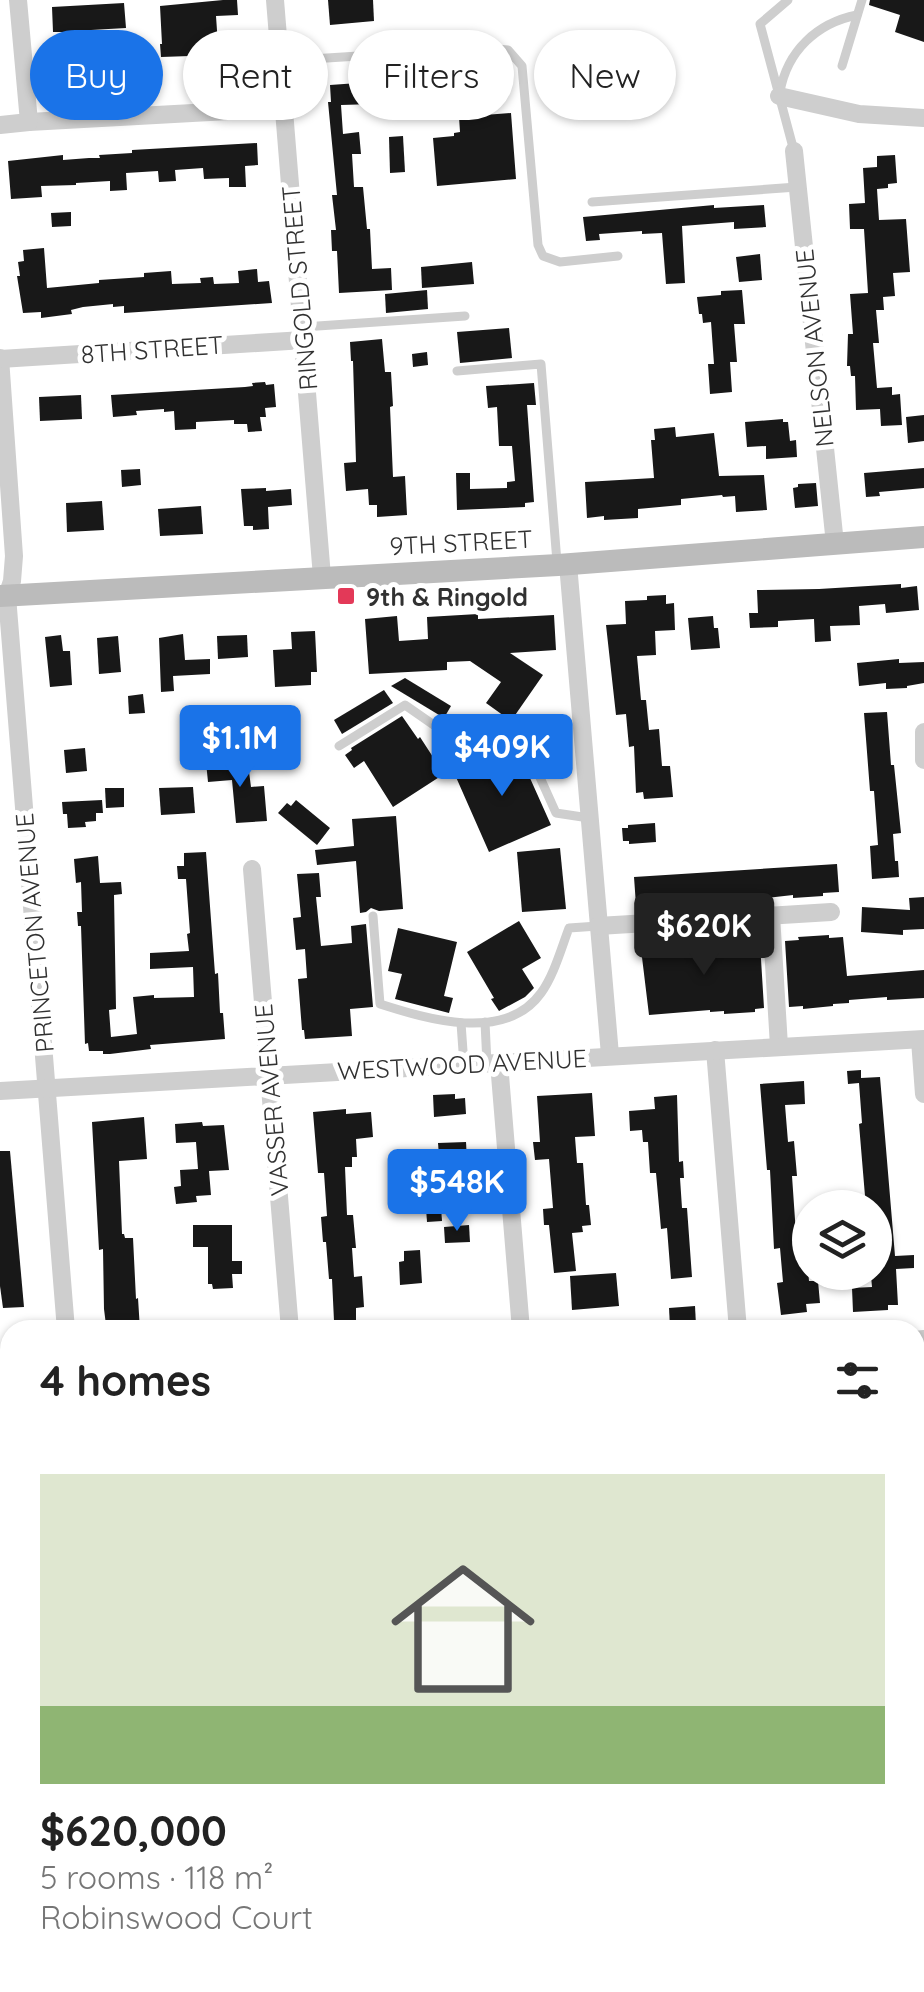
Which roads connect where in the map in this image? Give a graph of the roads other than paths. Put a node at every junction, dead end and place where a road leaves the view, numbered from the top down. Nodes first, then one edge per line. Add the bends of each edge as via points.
1 (18, 0) edge
2 (275, 0) edge
3 (788, 0) edge
4 (862, 0) edge
5 (858, 14) junction
6 (277, 30) edge
7 (328, 58) edge
8 (842, 66) dead end
9 (779, 96) junction
10 (183, 114) edge
11 (924, 118) edge
12 (285, 120) edge
13 (29, 122) junction
14 (0, 125) edge
15 (794, 151) joint
16 (798, 187) junction
17 (592, 202) dead end
18 (618, 256) dead end
19 (465, 316) dead end
20 (303, 334) junction
21 (0, 358) edge
22 (456, 371) dead end
23 (924, 537) edge
24 (835, 544) junction
25 (563, 564) junction
26 (322, 577) junction
27 (3, 596) edge
28 (924, 732) edge
29 (339, 746) dead end
30 (924, 760) edge
31 (589, 818) junction
32 (252, 869) dead end
33 (831, 912) dead end
34 (373, 916) dead end
35 (771, 916) junction
36 (598, 926) junction
37 (485, 1022) junction
38 (461, 1023) junction
39 (922, 1040) edge
40 (779, 1046) junction
41 (715, 1050) junction
42 (610, 1056) junction
43 (493, 1064) junction
44 (464, 1065) junction
45 (270, 1076) junction
46 (46, 1088) junction
47 (0, 1091) edge
48 (924, 1094) edge
49 (65, 1320) edge
50 (289, 1320) edge
51 (519, 1320) edge
52 (737, 1320) edge

1 - 13 street
2 - 6 street, RINGOLD STREET
3 - 9 lane via 760,24
4 - 5 lane
5 - 8 lane
5 - 9 lane via 823,27 802,44
7 - 18 lane via 508,50 522,66 544,256 560,262
9 - 11 street via 858,114
9 - 15 lane
10 - 13 street
12 - 20 street, RINGOLD STREET
13 - 14 street
15 - 16 street, NELSON AVENUE
16 - 17 lane
16 - 24 street, NELSON AVENUE
19 - 20 lane
20 - 21 street, 8TH STREET
20 - 26 street, RINGOLD STREET
21 - 27 street, PRINCETON AVENUE via 14,556
22 - 25 lane via 541,364
23 - 24 street, 9TH STREET
24 - 25 street, 9TH STREET
25 - 26 street, 9TH STREET
25 - 31 street
26 - 27 street, 9TH STREET
27 - 46 street, PRINCETON AVENUE
28 - 30 street
29 - 31 lane via 405,705 452,737 520,733 556,813
31 - 36 street
32 - 45 street, VASSER AVENUE
33 - 35 street
34 - 38 lane via 380,1004
35 - 36 street
35 - 40 street
36 - 37 lane via 569,928 536,1000
36 - 42 street
37 - 38 lane
37 - 43 lane
38 - 44 lane
39 - 40 street, WESTWOOD AVENUE
39 - 48 street
40 - 41 street, WESTWOOD AVENUE
41 - 42 street, WESTWOOD AVENUE
41 - 52 street
42 - 43 street, WESTWOOD AVENUE
43 - 44 street, WESTWOOD AVENUE
43 - 51 street
44 - 45 street, WESTWOOD AVENUE
45 - 46 street, WESTWOOD AVENUE
45 - 50 street, VASSER AVENUE
46 - 47 street, WESTWOOD AVENUE
46 - 49 street, PRINCETON AVENUE

